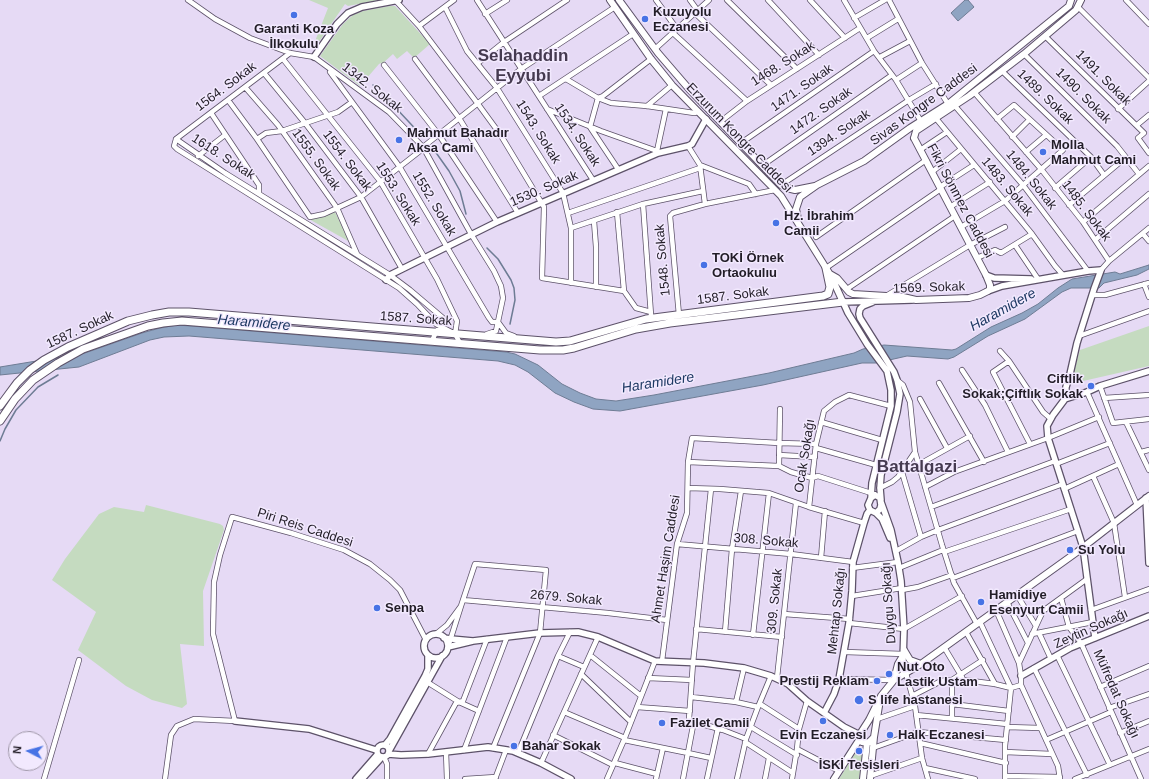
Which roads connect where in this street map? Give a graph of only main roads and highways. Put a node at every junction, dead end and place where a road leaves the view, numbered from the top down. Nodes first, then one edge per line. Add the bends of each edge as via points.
1 (610, 0) edge
2 (619, 0) edge
3 (1071, 0) edge
4 (1081, 0) edge
5 (951, 105) junction
6 (922, 124) junction
7 (897, 138) junction
8 (914, 138) junction
9 (781, 185) joint
10 (817, 185) junction
11 (802, 228) junction
12 (828, 271) junction
13 (988, 291) joint
14 (843, 302) joint
15 (0, 406) edge
16 (0, 421) edge
17 (1148, 497) edge
18 (921, 664) junction
19 (894, 680) junction
20 (881, 696) junction
21 (866, 725) junction
22 (876, 727) junction
23 (874, 737) junction
24 (860, 738) junction
25 (867, 743) junction
26 (870, 777) edge
27 (834, 779) edge
28 (863, 779) edge

1 - 11 main road, Erzurum Kongre Caddesi via 672,85 776,190
2 - 9 main road, Erzurum Kongre Caddesi via 689,89
3 - 5 main road, Sivas Kongre Caddesi via 1069,6
4 - 5 main road, Sivas Kongre Caddesi via 1076,10 1024,54 974,92
5 - 6 main road, Sivas Kongre Caddesi
6 - 7 main road, Sivas Kongre Caddesi
6 - 8 main road, Sivas Kongre Caddesi
7 - 8 main road
7 - 10 main road, Sivas Kongre Caddesi via 864,161
8 - 13 main road, Fikri Sönmez Caddesi via 986,275 990,285
9 - 10 main road, Sivas Kongre Caddesi via 794,190
10 - 11 main road, Sivas Kongre Caddesi via 800,197 796,205
11 - 12 main road, Erzurum Kongre Caddesi
12 - 13 main road, 1569. Sokak via 853,294 916,300 969,298
12 - 14 main road, Erzurum Kongre Caddesi
12 - 15 main road, 1587. Sokak via 830,287 828,294 823,296 679,315 651,315 570,341 556,342 455,334 438,330 170,312 128,321 44,360 17,382
14 - 16 main road, 1587. Sokak via 670,323 636,329 562,350 182,321 148,326 83,349 33,380 14,399
17 - 18 main road
18 - 19 main road
18 - 19 main road via 910,660 904,652
19 - 20 main road
20 - 21 main road
20 - 22 main road
21 - 22 main road
21 - 24 main road
22 - 23 main road
23 - 25 main road
23 - 26 main road
24 - 25 main road via 862,742
24 - 27 main road
25 - 28 main road

